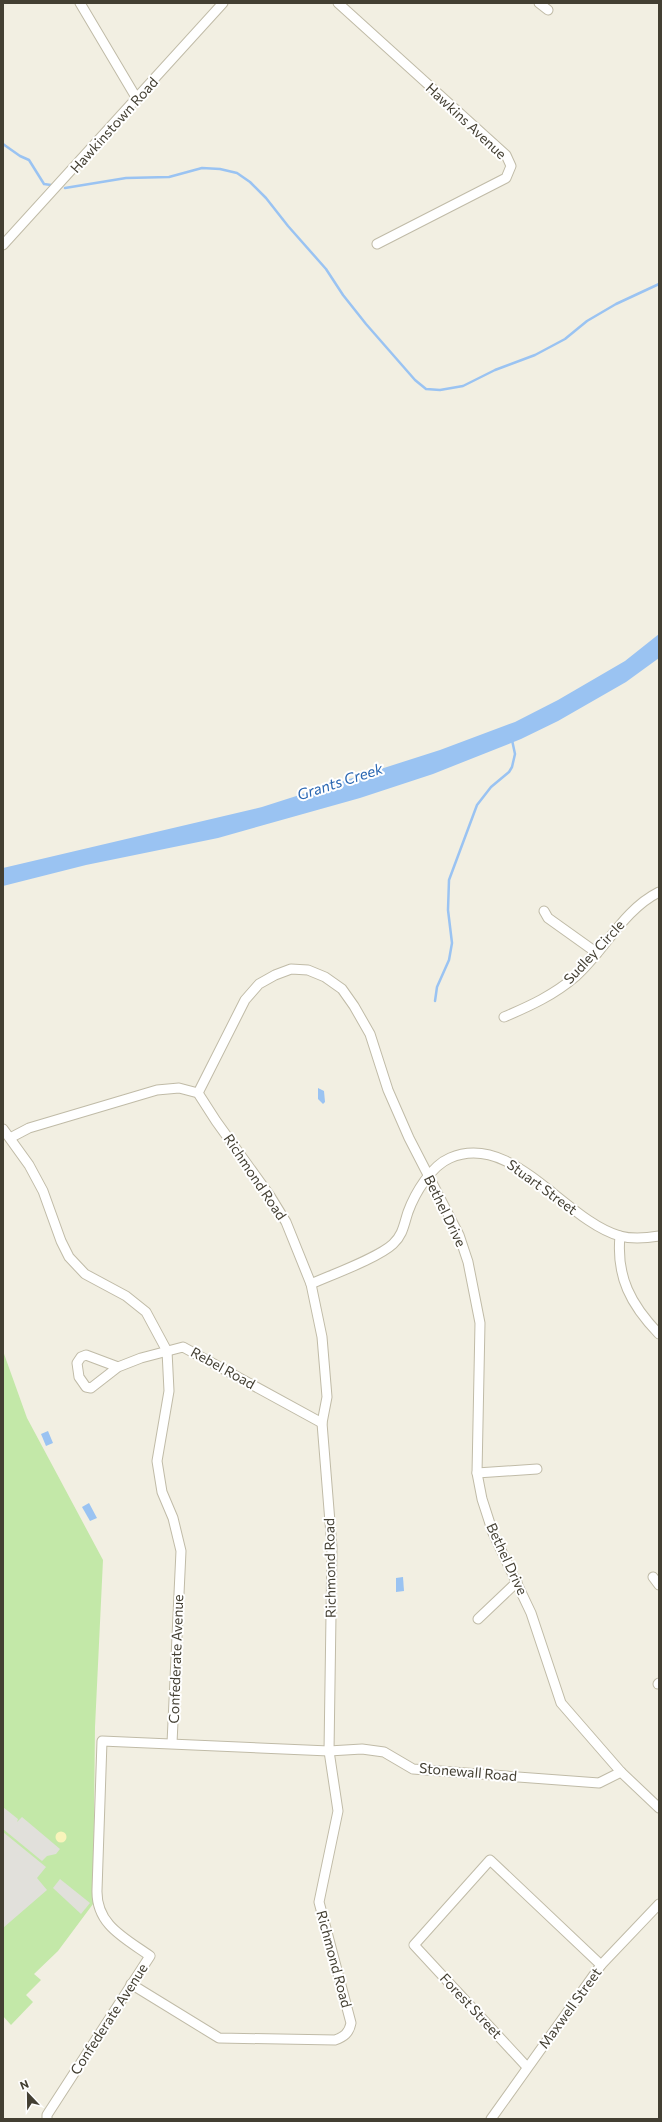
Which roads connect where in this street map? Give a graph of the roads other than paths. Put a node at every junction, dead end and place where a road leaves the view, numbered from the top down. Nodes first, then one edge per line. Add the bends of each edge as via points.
1 (80, 3) edge
2 (223, 3) edge
3 (338, 3) edge
4 (539, 3) edge
5 (548, 10) dead end
6 (137, 99) junction
7 (377, 244) dead end
8 (3, 245) edge
9 (659, 892) edge
10 (544, 911) dead end
11 (597, 953) junction
12 (504, 1017) dead end
13 (198, 1093) junction
14 (3, 1129) edge
15 (10, 1138) junction
16 (428, 1177) junction
17 (620, 1236) junction
18 (659, 1236) edge
19 (311, 1284) junction
20 (659, 1334) edge
21 (167, 1351) junction
22 (118, 1367) dead end
23 (322, 1423) junction
24 (536, 1469) dead end
25 (477, 1473) junction
26 (653, 1577) dead end
27 (517, 1582) junction
28 (659, 1585) edge
29 (478, 1619) dead end
30 (172, 1743) junction
31 (329, 1751) junction
32 (621, 1772) junction
33 (659, 1808) edge
34 (659, 1904) edge
35 (601, 1965) junction
36 (131, 1984) junction
37 (527, 2067) junction
38 (47, 2119) edge
39 (491, 2119) edge

1 - 6 street
2 - 6 street, Hawkinstown Road
3 - 7 street, Hawkins Avenue via 506,155 511,166 506,178
4 - 5 street
6 - 8 street, Hawkinstown Road
9 - 11 street, Sudley Circle via 646,898 633,909
10 - 11 street via 548,918
11 - 12 street, Sudley Circle via 576,976 552,995
13 - 15 street via 179,1088 157,1090 29,1128
13 - 16 street, Bethel Drive via 245,1000 259,984 291,970 308,970 325,977 342,989 367,1029 388,1090
13 - 19 street, Richmond Road via 286,1222
14 - 15 street, Confederate Avenue
15 - 21 street, Confederate Avenue via 43,1191 69,1257 85,1274 126,1296 146,1312
16 - 17 street, Stuart Street via 451,1157 474,1153 495,1156 514,1164 574,1211
16 - 19 street, Stuart Street via 408,1211 403,1230 393,1244 380,1253
16 - 25 street, Bethel Drive via 459,1235 468,1262 480,1323
17 - 18 street, Stuart Street
17 - 20 street via 620,1272 642,1317
19 - 23 street, Richmond Road via 322,1337 326,1375 327,1397
21 - 22 street, Rebel Road
21 - 23 street, Rebel Road via 184,1347 193,1350
21 - 30 street, Confederate Avenue via 169,1391 157,1461 162,1492 173,1518 180,1550
23 - 31 street, Richmond Road via 332,1547
24 - 25 street
25 - 27 street, Bethel Drive via 493,1533
26 - 28 street
27 - 29 street
27 - 32 street, Bethel Drive via 531,1613 561,1703
30 - 31 street, Stonewall Road
30 - 36 street, Confederate Avenue via 102,1741 98,1902 102,1916 112,1930 150,1956
31 - 32 street, Stonewall Road via 362,1749 384,1752 413,1769 599,1783
31 - 36 street, Richmond Road via 338,1810 319,1902 352,2023 349,2030 335,2040 219,2038
32 - 33 street, Bethel Drive
34 - 35 street, Maxwell Street
35 - 37 street, Maxwell Street
35 - 37 street, Forest Street via 490,1860 414,1945
36 - 38 street, Confederate Avenue via 47,2115
37 - 39 street, Maxwell Street

